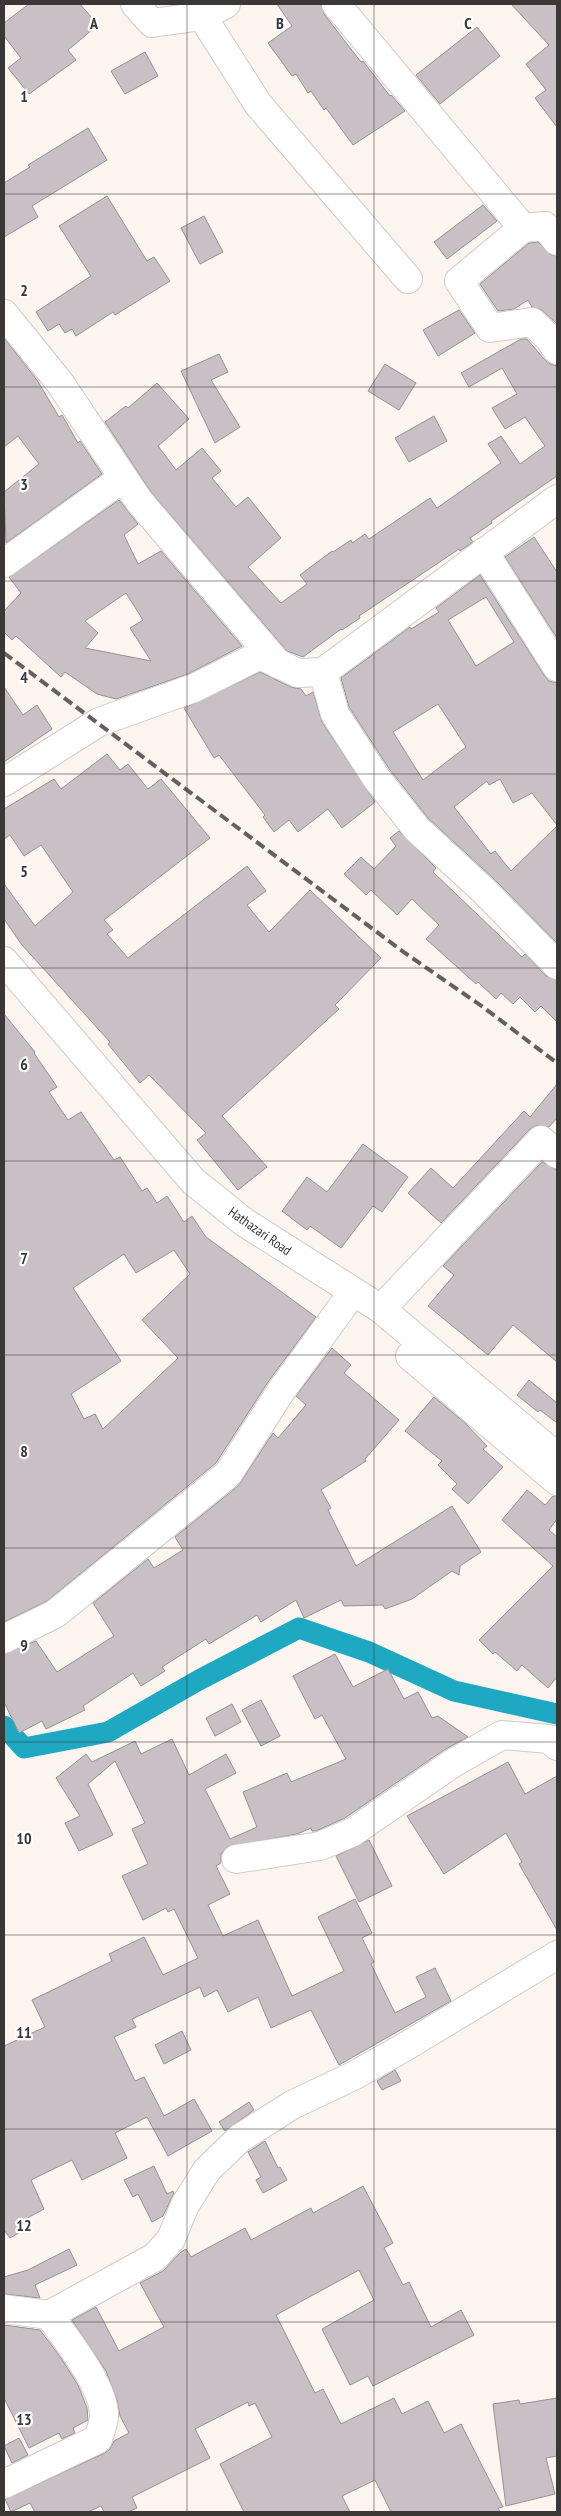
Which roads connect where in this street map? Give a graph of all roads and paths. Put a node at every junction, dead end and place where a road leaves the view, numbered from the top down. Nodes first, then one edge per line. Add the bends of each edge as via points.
1 (135, 4) edge
2 (226, 4) edge
3 (336, 4) edge
4 (202, 16) junction
5 (523, 228) junction
6 (557, 241) edge
7 (408, 279) dead end
8 (4, 314) edge
9 (16, 347) edge
10 (557, 350) edge
11 (124, 478) junction
12 (557, 499) edge
13 (484, 552) junction
14 (4, 564) edge
15 (278, 664) junction
16 (557, 667) edge
17 (324, 672) junction
18 (4, 782) edge
19 (4, 961) edge
20 (557, 965) edge
21 (4, 985) edge
22 (557, 1154) edge
23 (345, 1303) junction
24 (380, 1309) junction
25 (557, 1458) edge
26 (557, 1481) edge
27 (4, 1639) edge
28 (557, 1746) edge
29 (236, 1859) dead end
30 (557, 1955) edge
31 (4, 2309) edge
32 (49, 2315) junction
33 (4, 2484) edge

1 - 4 main road via 152,24
2 - 4 main road
3 - 5 main road
4 - 7 main road via 258,104
5 - 6 main road via 545,226
5 - 10 main road via 459,281 490,328 532,322
8 - 9 main road
9 - 11 main road via 60,383
11 - 14 main road
11 - 15 main road via 139,501
12 - 13 main road
13 - 16 main road
13 - 17 main road
15 - 17 main road via 298,673
15 - 18 main road via 260,655 194,688 99,722
17 - 20 main road via 335,714 377,779 416,829 483,890
19 - 24 main road, Hathazari Road via 192,1181 244,1222
21 - 23 main road, Hathazari Road via 167,1178 221,1227 310,1278
22 - 24 main road via 541,1140
23 - 26 main road, Hathazari Road
23 - 27 main road via 281,1391 228,1474 55,1614
24 - 25 main road, Hathazari Road
28 - 29 main road via 549,1739 502,1735 452,1763 353,1832 320,1846
30 - 32 main road via 411,2043 355,2075 292,2105 240,2138 207,2170 185,2205 171,2239 154,2258
31 - 32 main road
32 - 33 main road via 97,2390 104,2416 98,2439

